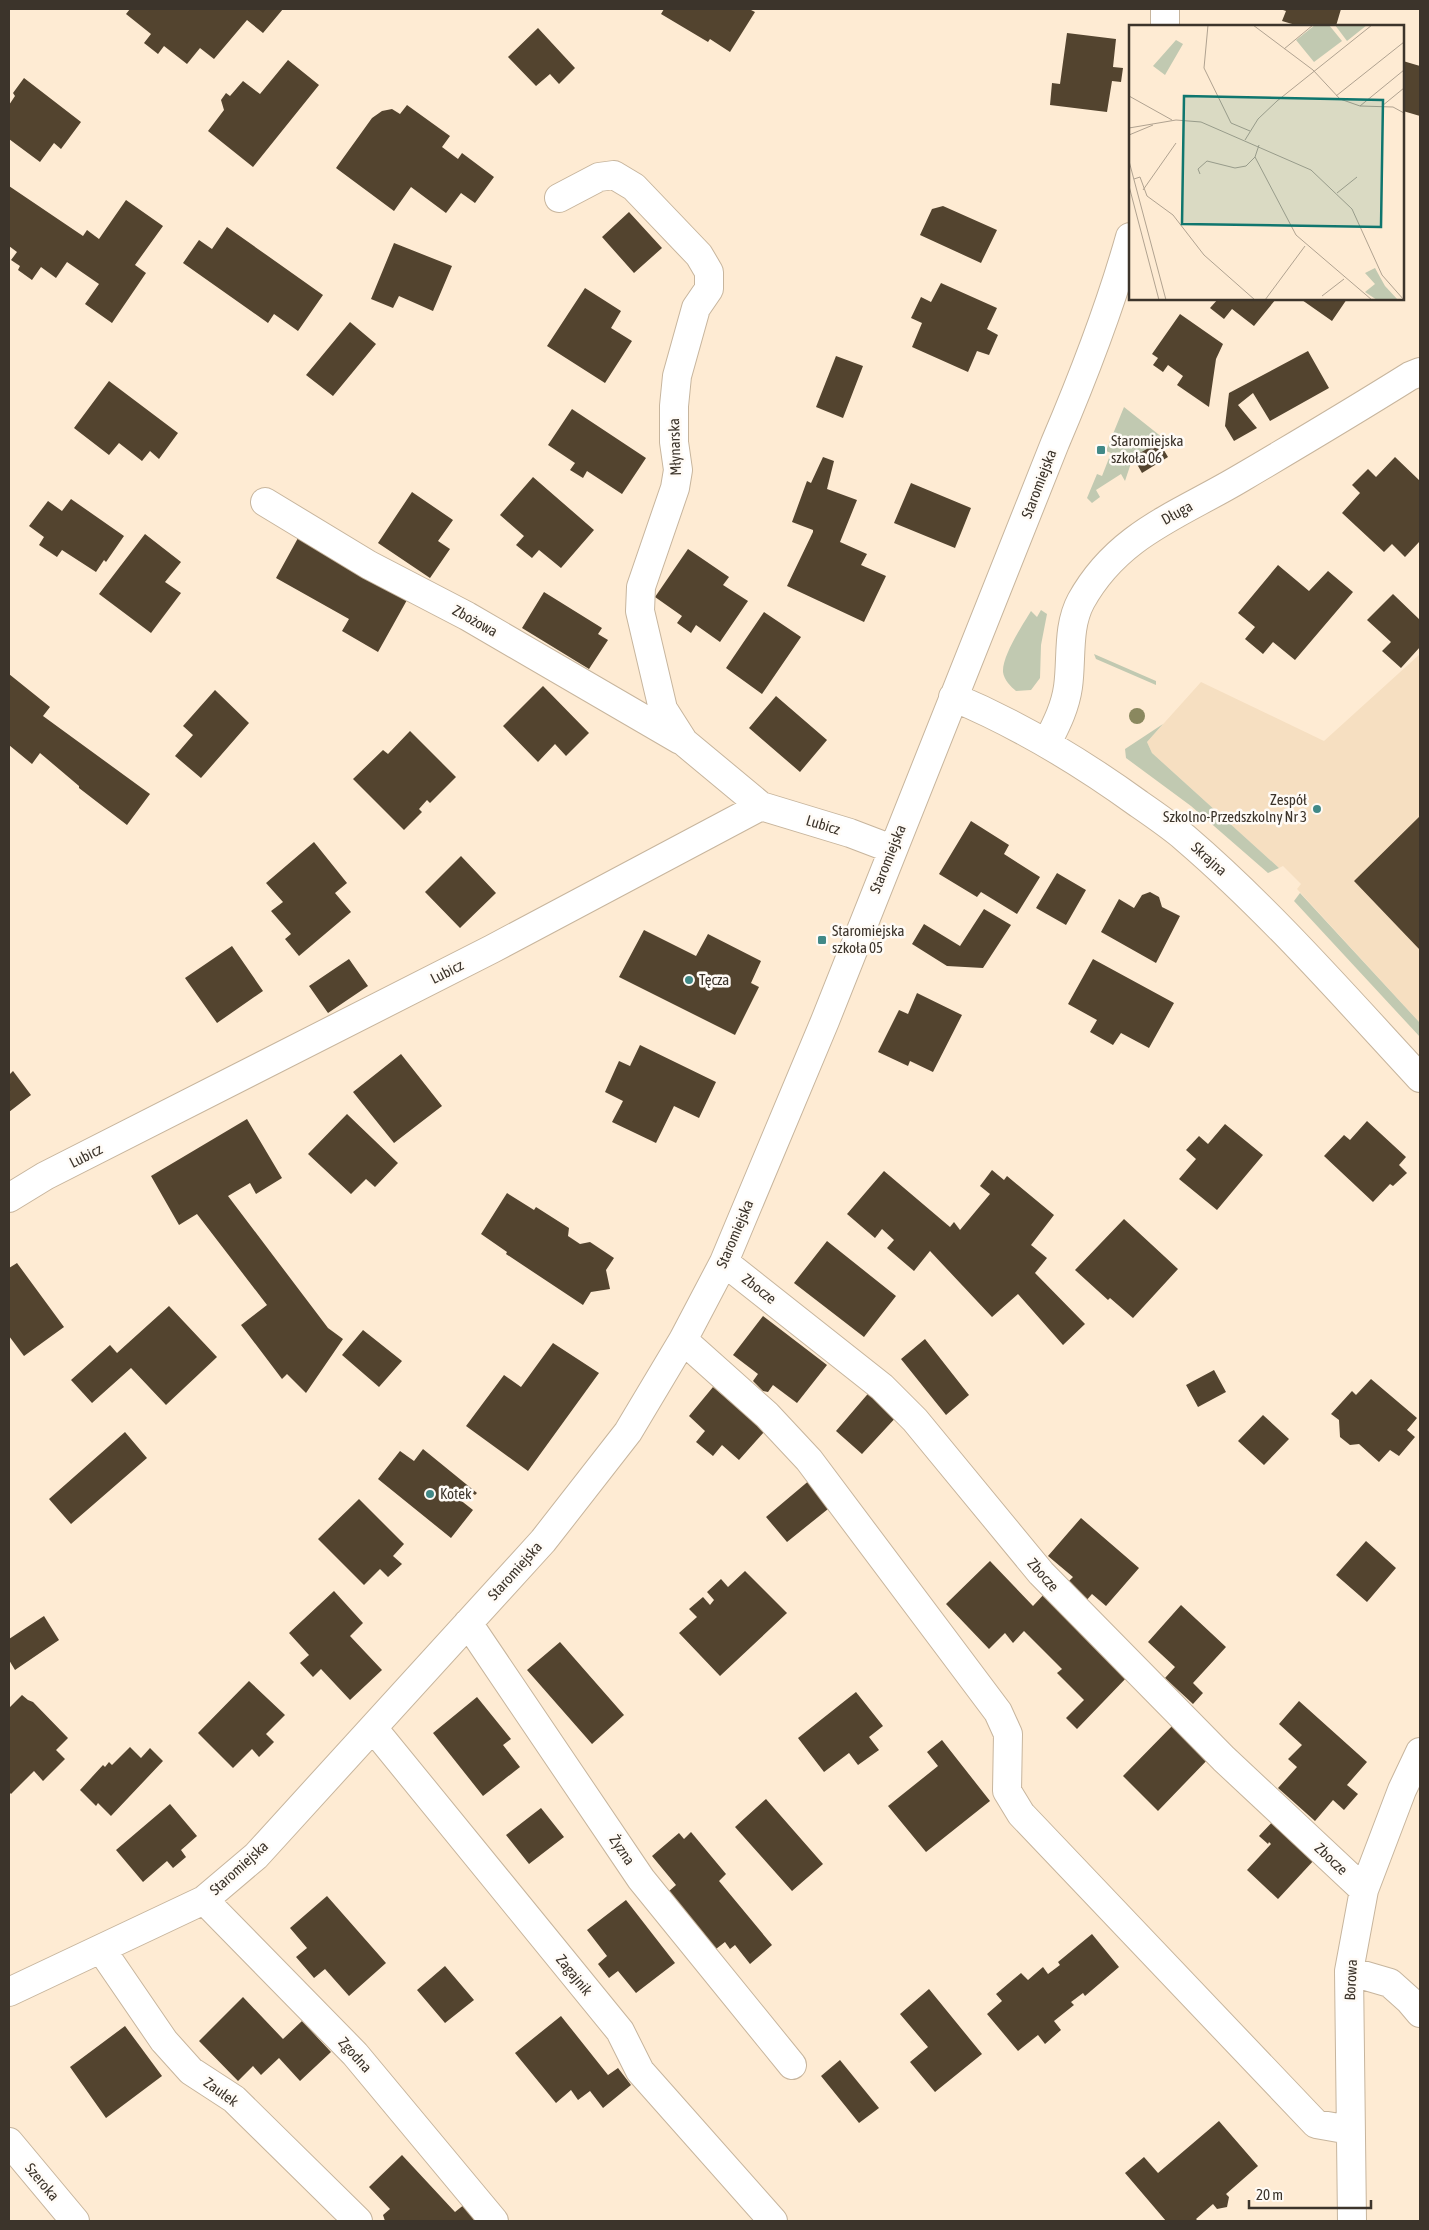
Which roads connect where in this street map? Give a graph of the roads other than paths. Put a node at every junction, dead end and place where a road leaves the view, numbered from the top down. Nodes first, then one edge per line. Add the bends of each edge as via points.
1 (1165, 9) edge
2 (1165, 25) edge
3 (558, 198) dead end
4 (1129, 241) edge
5 (1420, 372) edge
6 (265, 502) dead end
7 (953, 698) junction
8 (684, 742) junction
9 (1046, 743) junction
10 (761, 806) junction
11 (892, 849) junction
12 (1420, 1078) edge
13 (9, 1198) edge
14 (724, 1262) junction
15 (682, 1340) junction
16 (468, 1622) junction
17 (373, 1728) junction
18 (1420, 1752) edge
19 (1364, 1890) junction
20 (204, 1900) junction
21 (101, 1949) junction
22 (1349, 1971) junction
23 (9, 1992) edge
24 (1420, 2014) edge
25 (792, 2064) dead end
26 (1350, 2130) junction
27 (9, 2142) edge
28 (1353, 2219) edge
29 (75, 2221) edge
30 (358, 2221) edge
31 (494, 2221) edge
32 (773, 2221) edge

1 - 2 street
3 - 8 street, Młynarska via 599,177 614,175 640,194 699,256 709,272 709,289 696,308 677,376 674,442 678,470 675,488 641,587 640,611 663,709
4 - 7 street, Staromiejska via 1092,354
5 - 9 street, Długa via 1238,480 1142,532 1104,567 1080,603 1062,712
6 - 8 street, Zbożowa via 368,565 467,616
7 - 9 street, Skrajna
7 - 11 street, Staromiejska
8 - 10 street, Młynarska
9 - 12 street, Skrajna via 1184,837 1246,893
10 - 11 street, Lubicz
10 - 13 street, Lubicz via 492,949 45,1176
11 - 14 street, Staromiejska via 825,1021
14 - 15 street, Staromiejska
14 - 19 street, Zbocze via 882,1387 915,1420 1040,1573 1224,1759
15 - 16 street, Staromiejska via 628,1432 543,1540
15 - 26 street via 767,1416 809,1460 998,1712 1008,1734 1007,1791 1021,1814 1316,2124
16 - 17 street, Staromiejska
16 - 25 street, Żyzna via 641,1879
17 - 20 street, Staromiejska via 256,1856
17 - 32 street, Zagajnik via 620,2031 640,2071
18 - 19 street, Borowa
19 - 22 street, Borowa
20 - 21 street, Staromiejska
20 - 31 street, Zgodna via 355,2054
21 - 23 street, Staromiejska
21 - 30 street, Zaułek via 164,2041 192,2071 234,2099
22 - 24 street via 1390,1983
22 - 26 street, Borowa
26 - 28 street, Borowa
27 - 29 street, Szeroka

